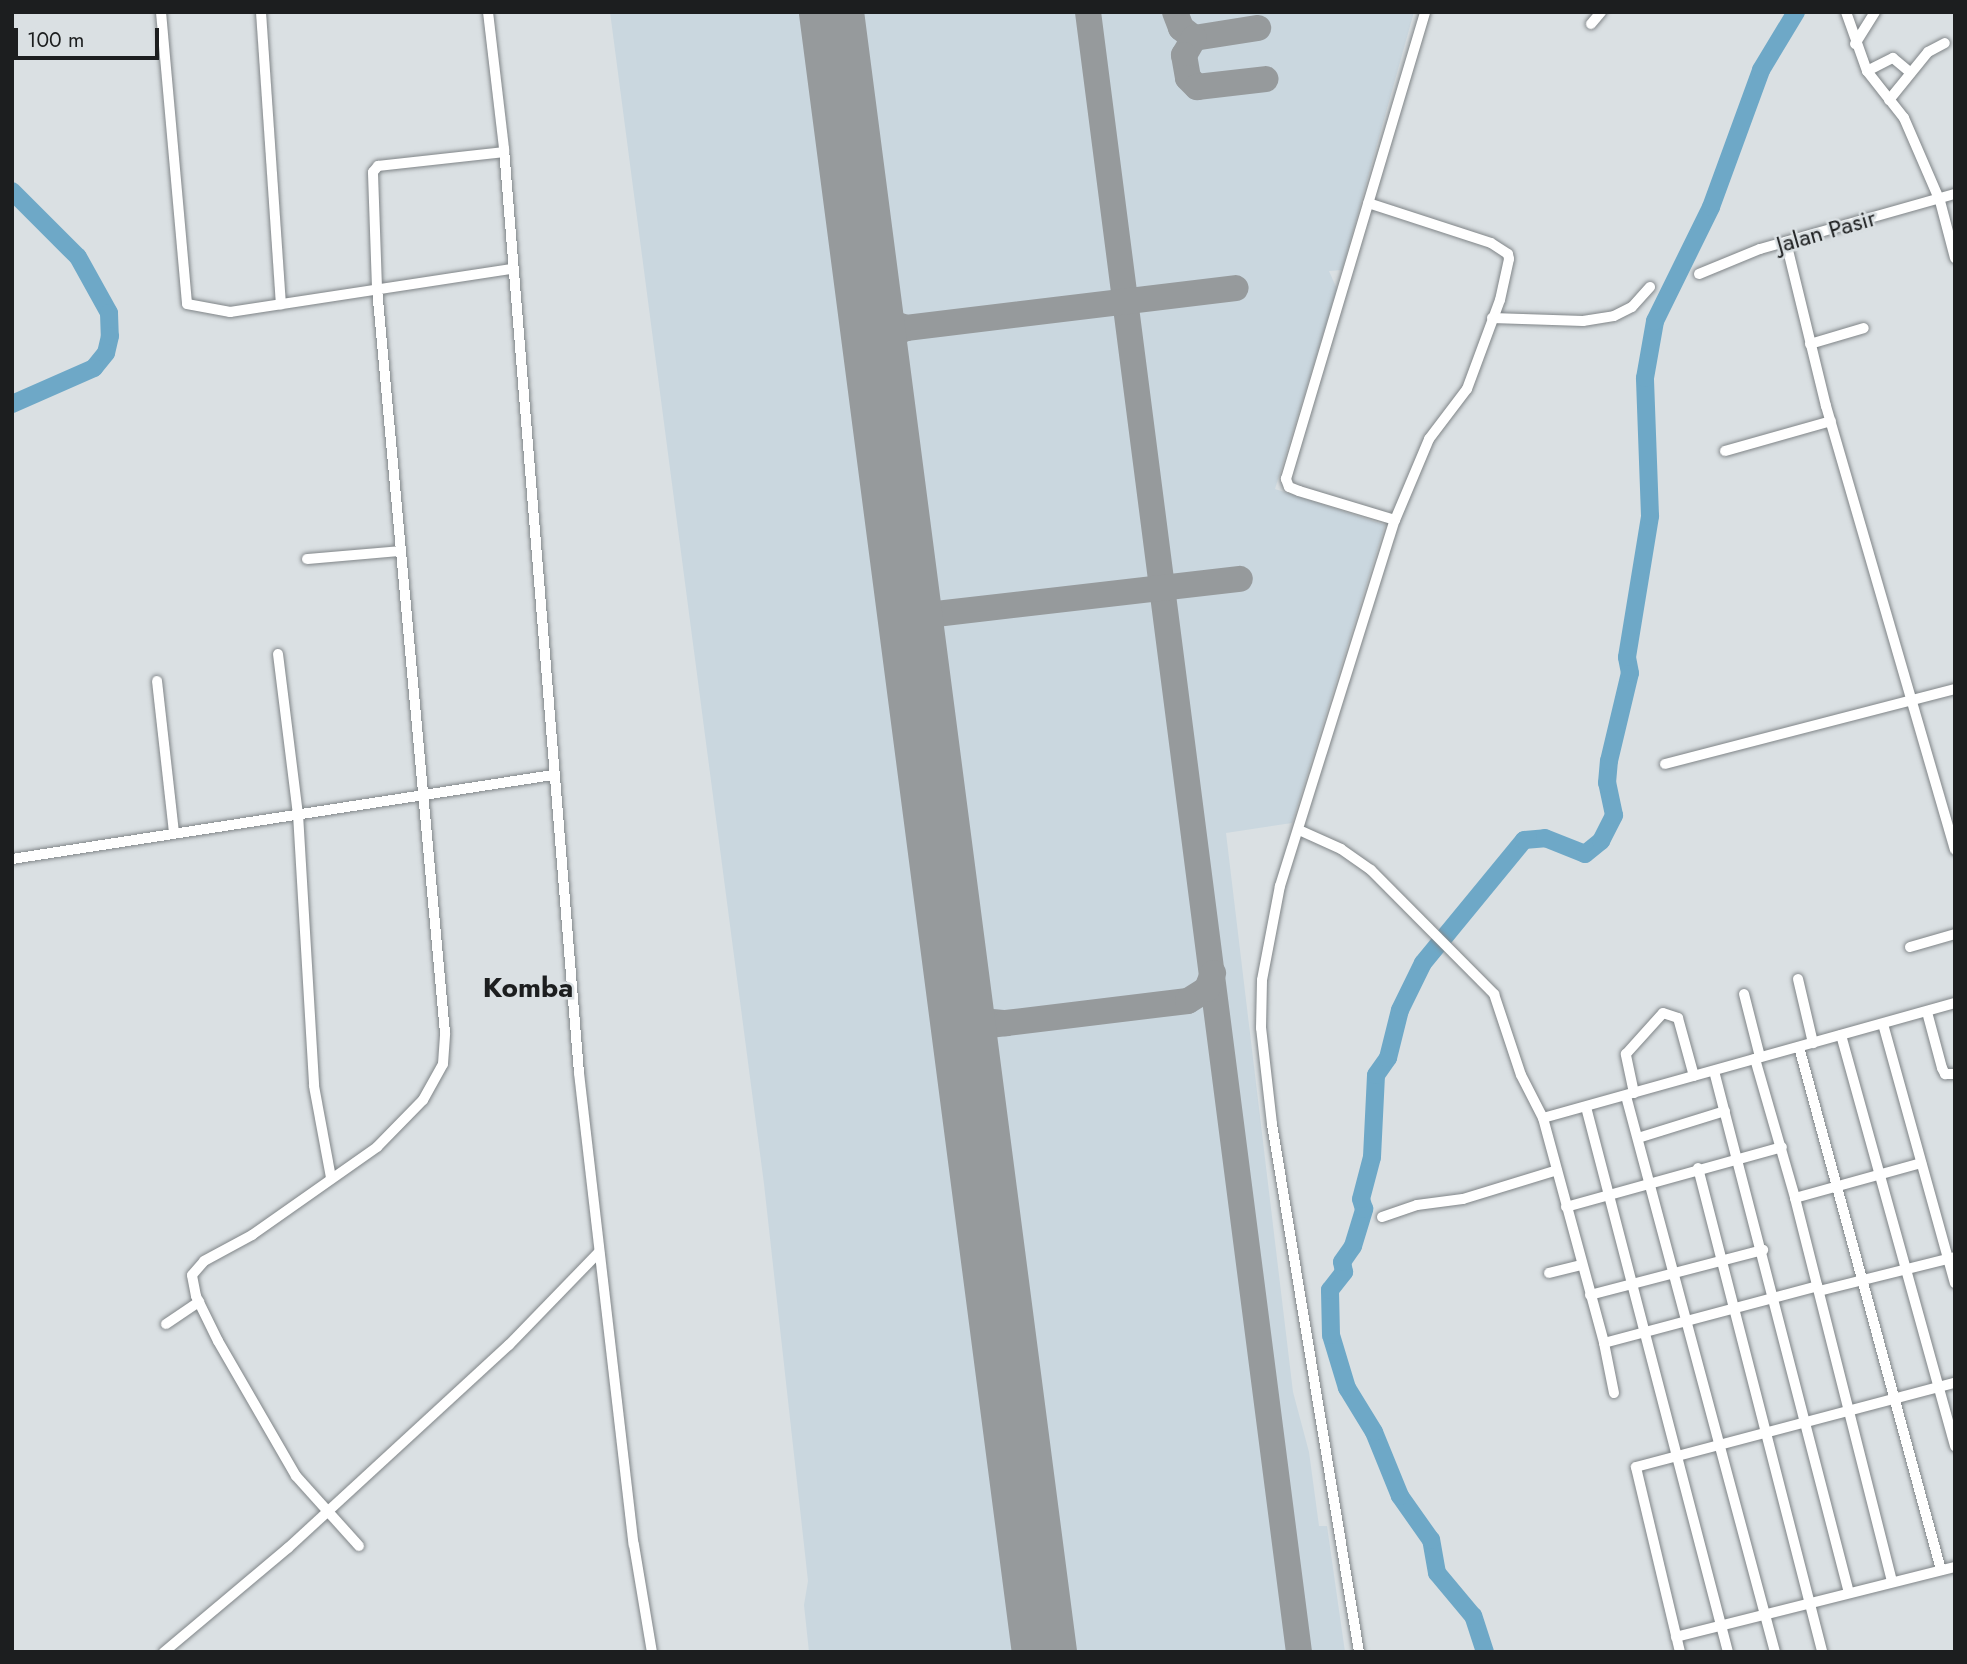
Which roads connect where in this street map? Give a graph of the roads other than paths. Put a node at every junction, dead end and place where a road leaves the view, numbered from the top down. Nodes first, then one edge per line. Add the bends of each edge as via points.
1 (161, 12) edge
2 (261, 12) edge
3 (488, 12) edge
4 (1425, 12) edge
5 (1601, 12) edge
6 (1846, 12) edge
7 (1875, 12) edge
8 (1591, 24) dead end
9 (1945, 43) dead end
10 (1855, 44) junction
11 (1867, 71) junction
12 (1911, 73) junction
13 (1889, 100) junction
14 (504, 152) junction
15 (1955, 194) edge
16 (1940, 201) junction
17 (1367, 203) junction
18 (1786, 242) junction
19 (1955, 258) edge
20 (512, 269) junction
21 (1699, 274) dead end
22 (1650, 287) dead end
23 (377, 288) junction
24 (281, 304) junction
25 (1492, 318) junction
26 (1864, 328) dead end
27 (1811, 344) junction
28 (1831, 421) junction
29 (1725, 451) dead end
30 (1395, 520) junction
31 (400, 551) junction
32 (307, 559) dead end
33 (278, 654) dead end
34 (157, 681) dead end
35 (1955, 689) edge
36 (1911, 700) junction
37 (1665, 764) dead end
38 (553, 775) junction
39 (420, 796) junction
40 (298, 814) junction
41 (1299, 830) junction
42 (174, 833) junction
43 (1955, 850) edge
44 (12, 859) edge
45 (1955, 934) edge
46 (1910, 947) dead end
47 (1798, 979) dead end
48 (1744, 994) dead end
49 (1955, 1003) edge
50 (1927, 1012) junction
51 (1883, 1024) junction
52 (1841, 1035) junction
53 (1814, 1043) junction
54 (1799, 1047) junction
55 (1758, 1058) junction
56 (1714, 1071) junction
57 (1955, 1074) edge
58 (1694, 1076) junction
59 (1630, 1095) junction
60 (1586, 1107) junction
61 (1725, 1111) junction
62 (1543, 1118) junction
63 (1638, 1138) junction
64 (1782, 1147) junction
65 (1738, 1157) junction
66 (1920, 1163) junction
67 (1698, 1168) junction
68 (1557, 1170) junction
69 (1880, 1175) junction
70 (331, 1178) junction
71 (1652, 1183) junction
72 (1838, 1186) junction
73 (1609, 1196) junction
74 (1795, 1198) junction
75 (1566, 1207) junction
76 (1382, 1217) dead end
77 (1763, 1250) junction
78 (599, 1252) junction
79 (1951, 1258) edge
80 (1720, 1262) junction
81 (1582, 1265) junction
82 (1906, 1268) junction
83 (1549, 1273) dead end
84 (1675, 1274) junction
85 (1864, 1279) junction
86 (1955, 1283) edge
87 (1635, 1284) junction
88 (1818, 1289) junction
89 (1590, 1294) junction
90 (1775, 1298) junction
91 (199, 1302) junction
92 (1731, 1310) junction
93 (1688, 1321) junction
94 (166, 1324) dead end
95 (1647, 1332) junction
96 (1604, 1343) junction
97 (1955, 1383) edge
98 (1939, 1387) junction
99 (1614, 1393) dead end
100 (1898, 1398) junction
101 (1849, 1410) junction
102 (1804, 1423) junction
103 (1763, 1431) junction
104 (1720, 1444) junction
105 (1955, 1446) edge
106 (1675, 1455) junction
107 (327, 1509) junction
108 (359, 1546) dead end
109 (1955, 1567) edge
110 (1941, 1570) junction
111 (1892, 1580) junction
112 (1849, 1593) junction
113 (1807, 1603) junction
114 (1765, 1614) junction
115 (1723, 1625) junction
116 (1676, 1637) junction
117 (164, 1652) edge
118 (652, 1652) edge
119 (1359, 1652) edge
120 (1680, 1652) edge
121 (1728, 1652) edge
122 (1775, 1652) edge
123 (1822, 1652) edge

1 - 24 street via 187,304 230,312
2 - 24 street
3 - 14 street
4 - 17 street
5 - 8 street
6 - 10 street
7 - 10 street
9 - 12 street via 1928,52
10 - 11 street
11 - 12 street via 1893,58
11 - 13 street
12 - 13 street
13 - 16 street via 1904,118
14 - 20 street
14 - 23 street via 375,168
15 - 16 street, Jalan Pasir
16 - 18 street, Jalan Pasir
16 - 19 street
17 - 25 street via 1491,243 1508,254
17 - 30 street via 1286,479 1299,491
18 - 21 street, Jalan Pasir
18 - 27 street
20 - 23 street
20 - 38 street
22 - 25 street via 1632,307 1614,316
23 - 24 street
23 - 31 street
25 - 30 street via 1467,389 1429,439
26 - 27 street
27 - 28 street
28 - 29 street
28 - 36 street
30 - 41 street
31 - 32 street
31 - 39 street
33 - 40 street
34 - 42 street
35 - 36 street
36 - 37 street
36 - 43 street
38 - 39 street
38 - 78 street
39 - 40 street
39 - 70 street via 445,1033 443,1064 423,1100 377,1147
40 - 42 street
40 - 70 street via 314,1086
41 - 62 street via 1341,849 1371,870 1494,994 1521,1074
41 - 119 street via 1273,918 1262,980 1261,1028 1297,1293 1326,1438
42 - 44 street
45 - 46 street
47 - 53 street
48 - 55 street
49 - 50 street
50 - 51 street
50 - 57 street via 1942,1068 1945,1074
51 - 52 street
51 - 66 street
52 - 53 street
52 - 69 street
53 - 54 street
54 - 55 street
54 - 72 street
55 - 56 street
55 - 64 street
56 - 58 street
56 - 61 street
58 - 59 street
58 - 59 street via 1678,1018 1663,1013 1625,1057
59 - 60 street
59 - 63 street
60 - 62 street
60 - 73 street
61 - 63 street
61 - 65 street
62 - 68 street
63 - 71 street
64 - 65 street
64 - 74 street
65 - 67 street
65 - 77 street
66 - 69 street
66 - 79 street
67 - 71 street
67 - 80 street
68 - 75 street
68 - 76 street via 1464,1199 1418,1205
69 - 72 street
69 - 82 street
70 - 91 street via 253,1235 196,1267 192,1283
71 - 73 street
71 - 84 street
72 - 74 street
72 - 85 street
73 - 75 street
73 - 87 street
74 - 88 street
75 - 81 street
77 - 80 street
77 - 90 street
78 - 107 street via 509,1345
78 - 118 street via 634,1545
79 - 82 street
79 - 86 street
80 - 84 street
80 - 92 street
81 - 83 street
81 - 89 street
82 - 85 street
82 - 98 street
84 - 87 street
84 - 93 street
85 - 88 street
85 - 100 street
87 - 89 street
87 - 95 street
88 - 90 street
88 - 101 street
89 - 96 street
90 - 92 street
90 - 102 street
91 - 94 street
91 - 107 street via 296,1476
92 - 93 street
92 - 103 street
93 - 95 street
93 - 104 street
95 - 96 street
95 - 106 street
96 - 99 street
97 - 98 street
98 - 100 street
98 - 105 street
100 - 101 street
100 - 110 street
101 - 102 street
101 - 111 street
102 - 103 street
102 - 112 street
103 - 104 street
103 - 113 street
104 - 106 street
104 - 114 street
106 - 115 street
106 - 116 street via 1634,1471
107 - 108 street
107 - 117 street
109 - 110 street
110 - 111 street
111 - 112 street
112 - 113 street
113 - 114 street
113 - 123 street
114 - 115 street
114 - 122 street
115 - 116 street
115 - 121 street
116 - 120 street

